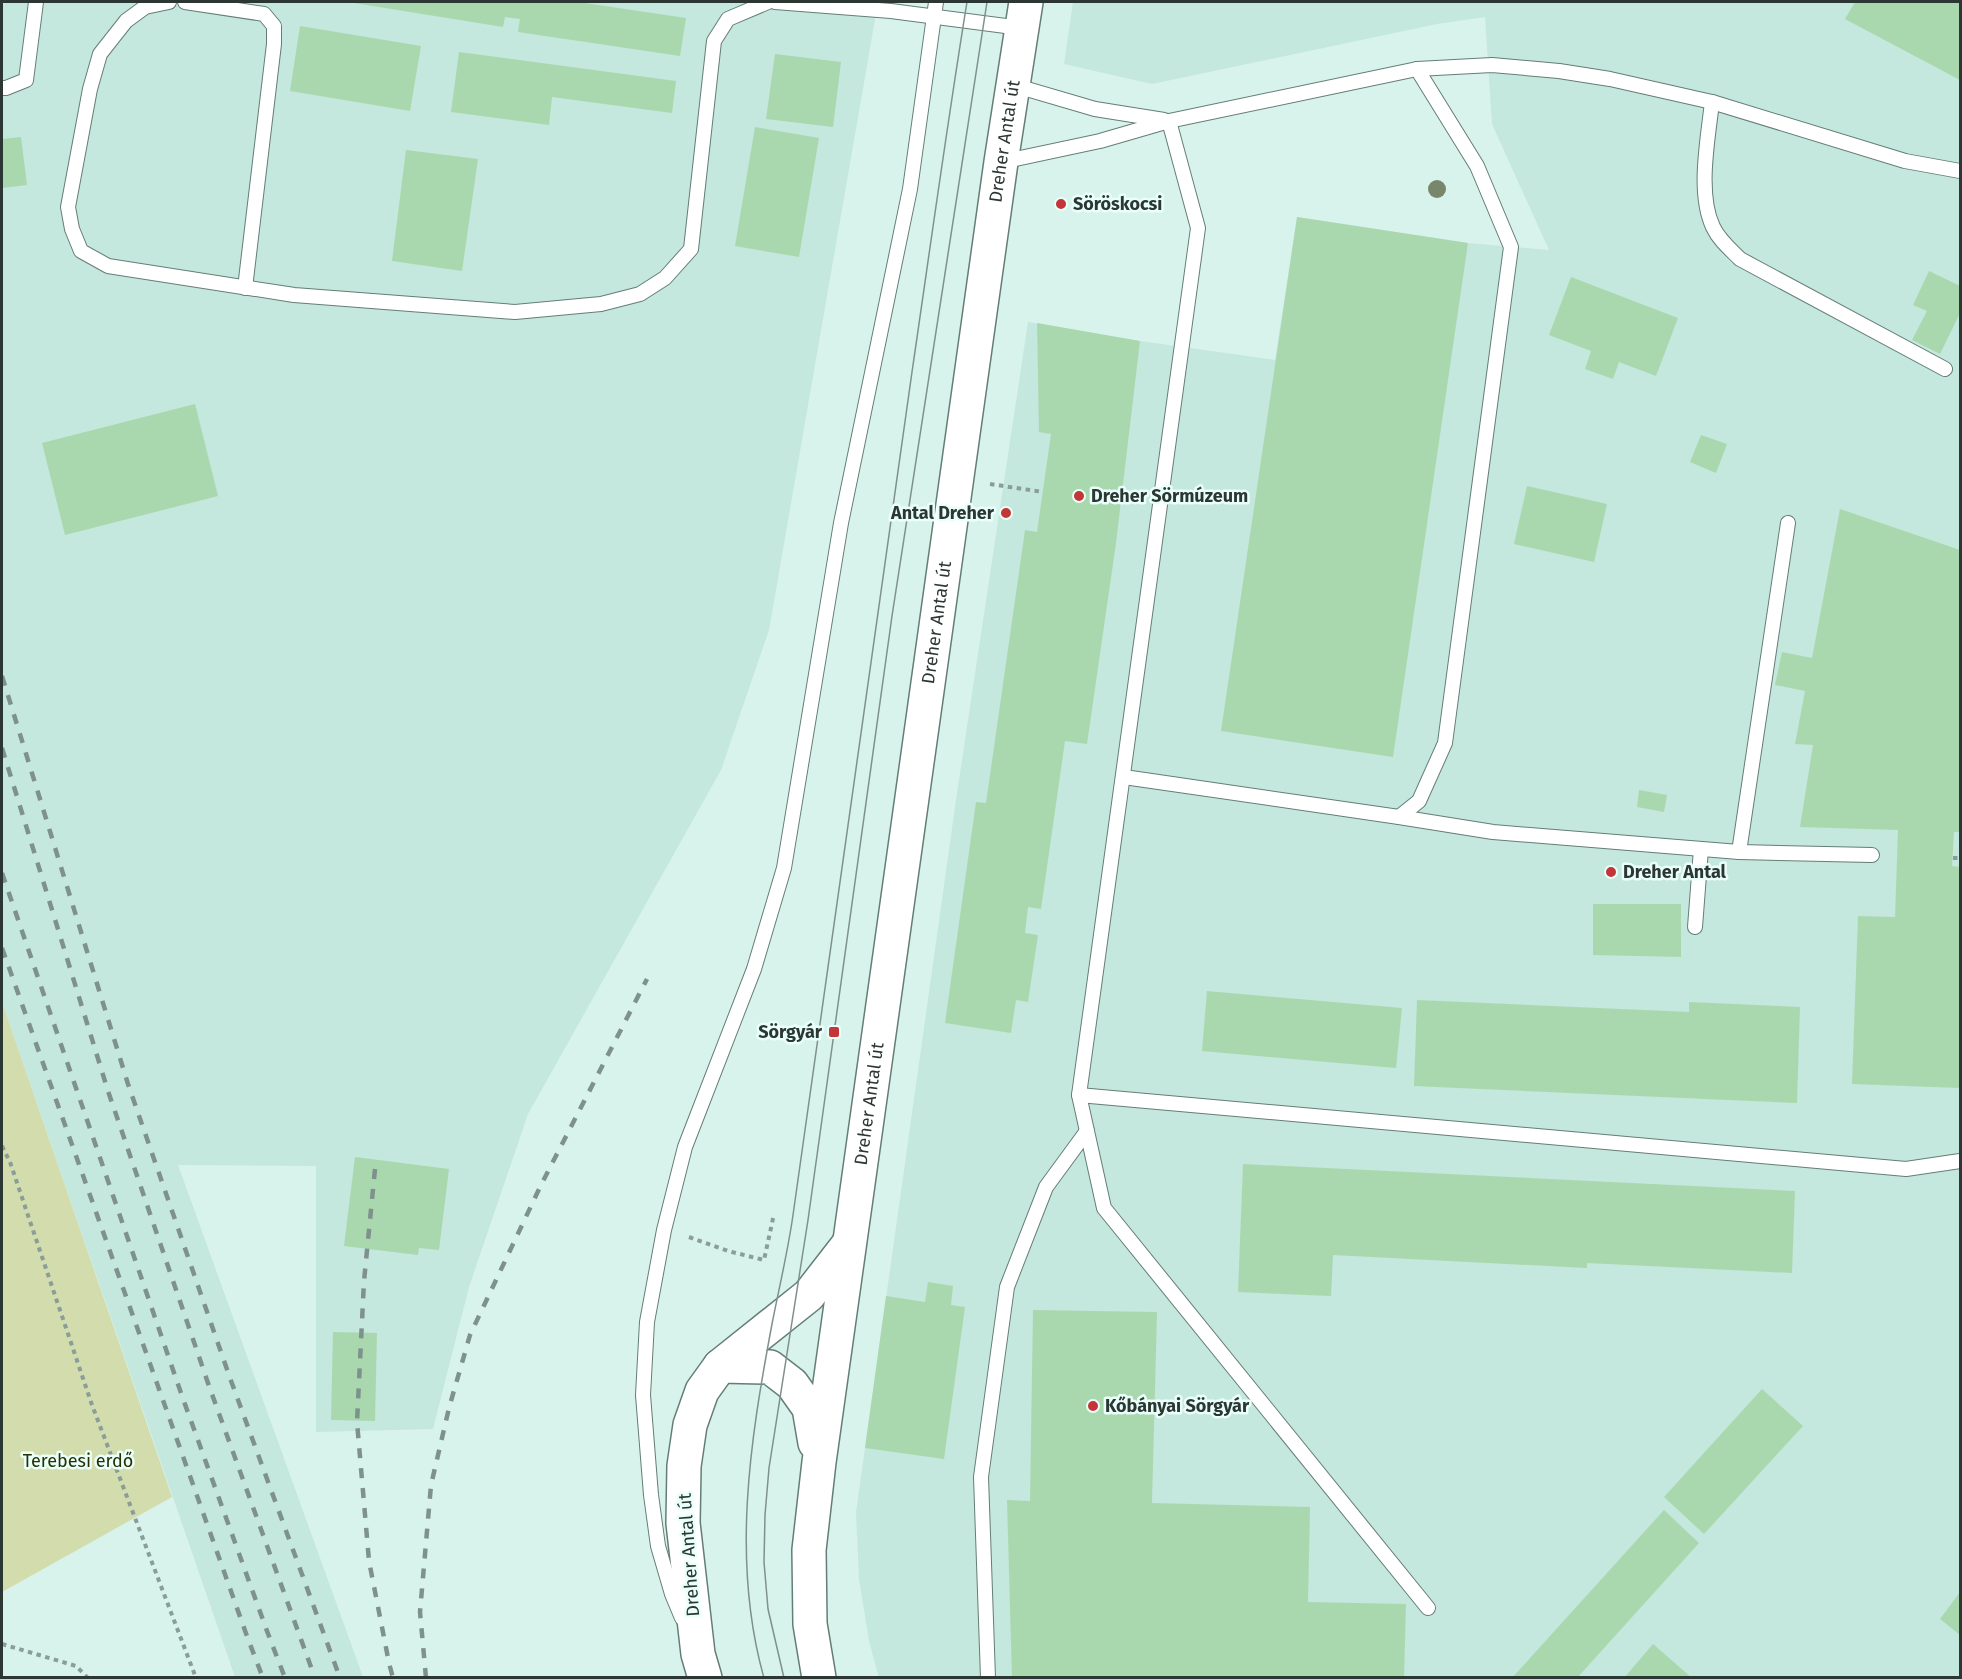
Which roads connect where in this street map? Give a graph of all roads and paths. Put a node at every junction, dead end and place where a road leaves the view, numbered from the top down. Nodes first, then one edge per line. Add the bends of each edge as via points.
1 (36, 2) edge
2 (169, 2) edge
3 (185, 2) edge
4 (768, 2) edge
5 (775, 2) edge
6 (936, 2) edge
7 (1024, 15) edge
8 (934, 17) junction
9 (1417, 69) junction
10 (1013, 85) junction
11 (2, 88) edge
12 (1712, 102) junction
13 (1169, 121) junction
14 (1001, 162) junction
15 (1960, 171) edge
16 (245, 288) junction
17 (1945, 369) dead end
18 (957, 478) junction
19 (1043, 492) dead end
20 (1788, 524) dead end
21 (1124, 777) junction
22 (1399, 817) junction
23 (1701, 849) junction
24 (1739, 852) junction
25 (1872, 855) dead end
26 (1953, 858) dead end
27 (1960, 858) edge
28 (1695, 927) dead end
29 (1079, 1095) junction
30 (1087, 1131) junction
31 (2, 1146) edge
32 (1960, 1161) edge
33 (774, 1214) dead end
34 (688, 1237) dead end
35 (849, 1245) junction
36 (720, 1366) junction
37 (819, 1462) junction
38 (1428, 1608) dead end
39 (2, 1644) edge
40 (702, 1666) edge
41 (88, 1677) edge
42 (196, 1677) edge
43 (819, 1677) edge
44 (988, 1677) edge

1 - 11 lane via 26,80
2 - 16 lane via 146,7 126,21 100,54 68,207 72,230 81,251 108,266
3 - 16 lane via 264,14 274,26
4 - 16 lane via 728,19 714,41 691,249 665,278 640,294 601,304 515,312
5 - 8 lane
6 - 8 lane
7 - 8 lane
7 - 10 main road, Dreher Antal út
8 - 40 lane via 910,189 841,523 784,868 754,969 685,1147 647,1322 643,1395 658,1546 672,1594
9 - 12 lane via 1492,65 1559,71
9 - 13 lane
9 - 22 lane via 1477,166 1511,247 1444,743 1419,801
10 - 13 lane via 1095,110
10 - 14 main road, Dreher Antal út
12 - 15 lane via 1905,161
12 - 17 lane via 1704,179 1708,211 1724,244 1740,259
13 - 14 lane via 1100,141
13 - 21 lane via 1198,228
14 - 18 main road, Dreher Antal út
18 - 19 path
18 - 35 main road, Dreher Antal út
20 - 24 lane
21 - 22 lane
21 - 29 lane
22 - 23 lane via 1493,832
23 - 24 lane
23 - 28 lane
24 - 25 lane
26 - 27 path
29 - 30 lane
29 - 32 lane via 1906,1169
30 - 38 lane via 1104,1208
30 - 44 lane via 1046,1187 1007,1287 981,1477
31 - 42 path via 92,1406
33 - 34 path via 764,1260
35 - 36 main road, Dreher Antal út via 809,1295
35 - 37 main road, Dreher Antal út
36 - 37 main road via 770,1367 792,1384 809,1408
36 - 40 main road, Dreher Antal út via 702,1391 690,1425 684,1466 683,1523
37 - 43 main road, Dreher Antal út via 809,1550 810,1624
39 - 41 path via 76,1666

